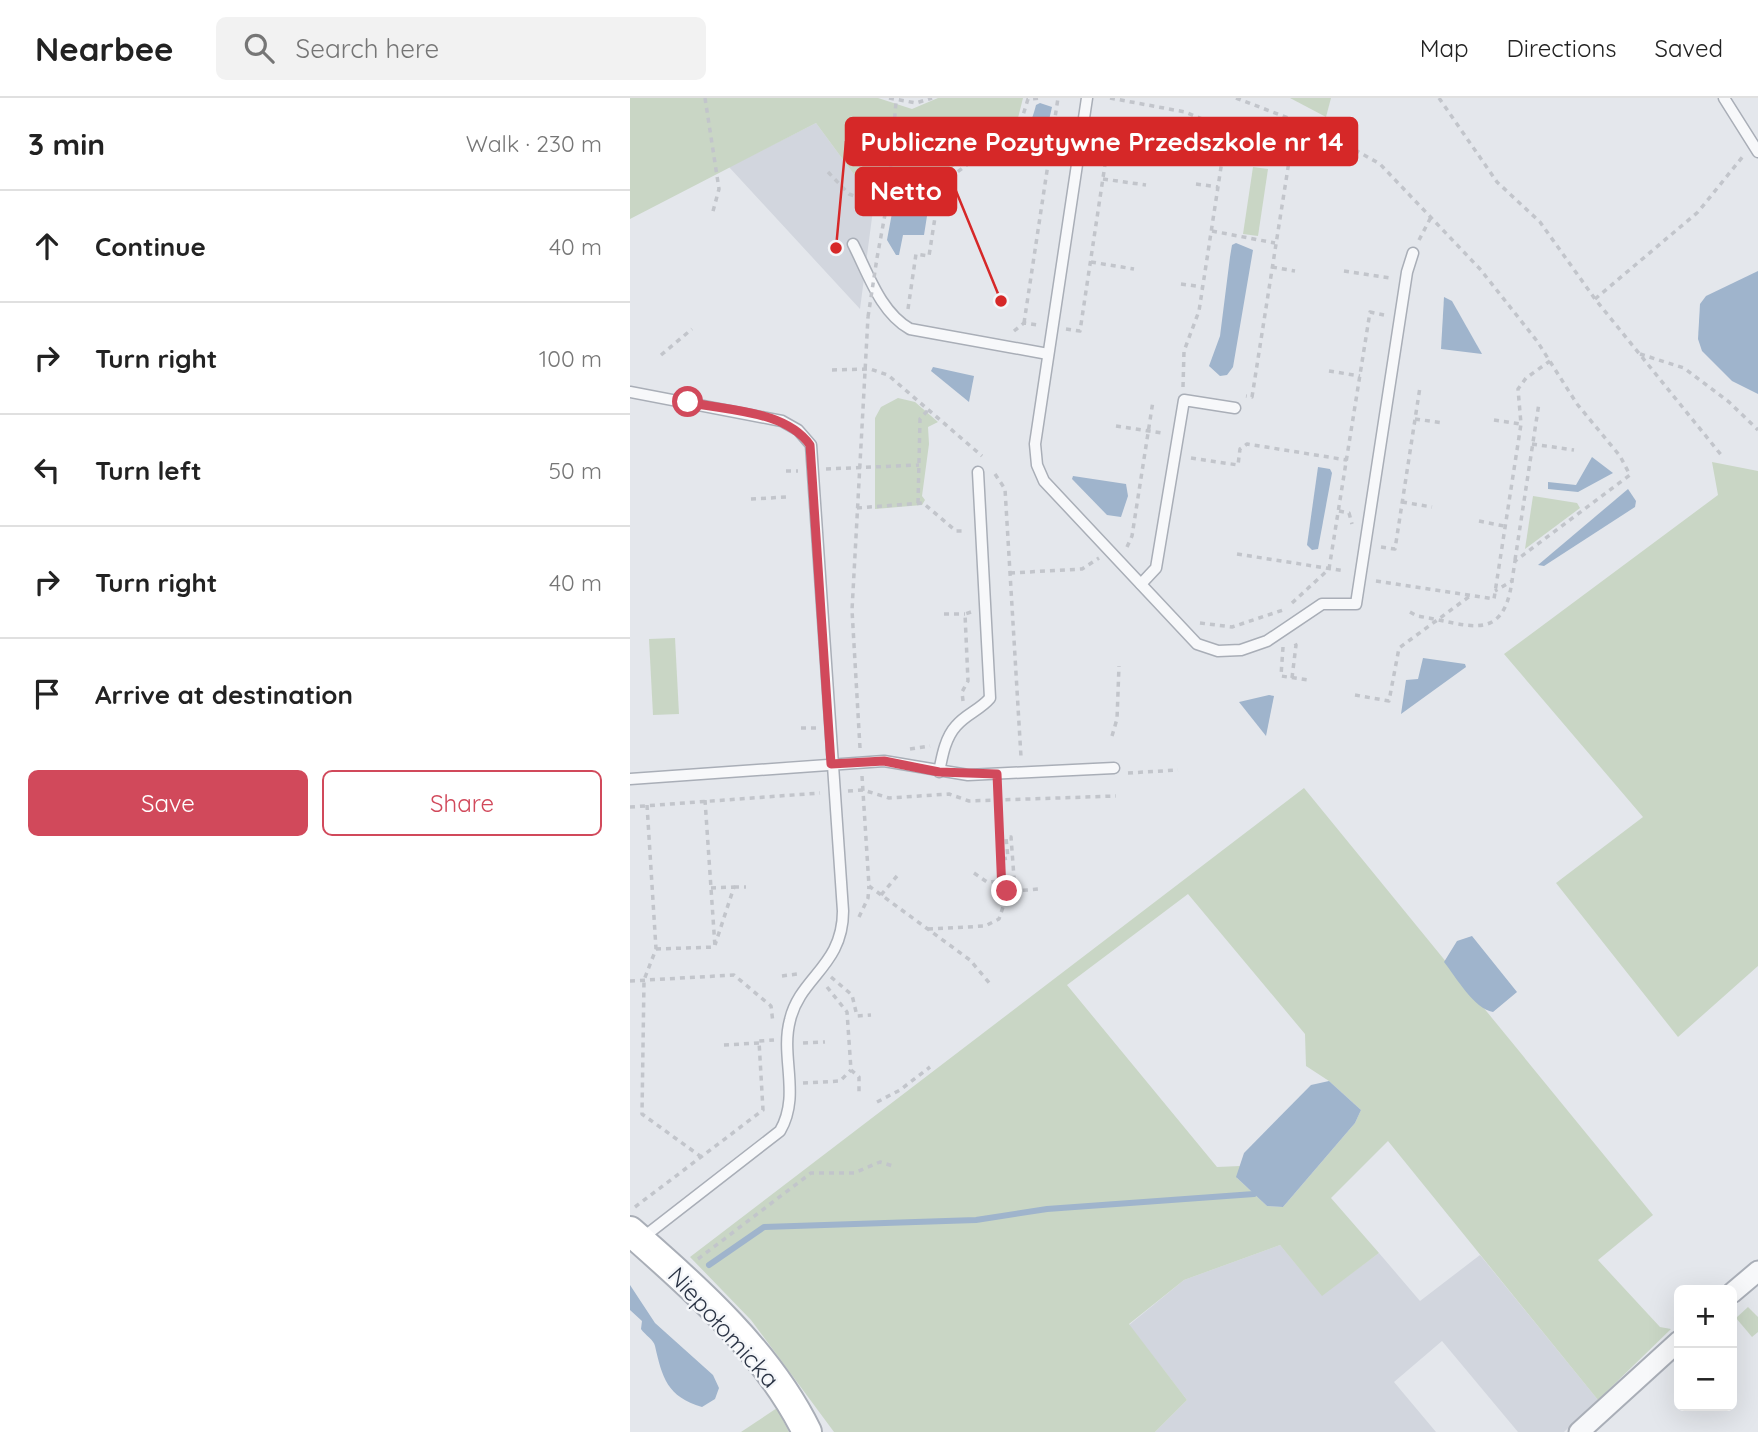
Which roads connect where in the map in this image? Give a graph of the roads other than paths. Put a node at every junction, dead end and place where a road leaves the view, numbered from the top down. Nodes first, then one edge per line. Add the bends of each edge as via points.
1 (1087, 98) edge
2 (1724, 98) edge
3 (1755, 149) edge
4 (853, 244) dead end
5 (1413, 253) road end
6 (1048, 354) junction
7 (630, 392) edge
8 (1236, 408) road end
9 (978, 472) dead end
10 (1141, 584) junction
11 (831, 764) junction
12 (1115, 771) road end
13 (939, 772) junction
14 (630, 779) edge
15 (635, 1236) edge
16 (1758, 1271) edge
17 (1737, 1289) edge
18 (1674, 1346) edge
19 (807, 1432) edge
20 (1579, 1432) edge

1 - 6 lane
2 - 3 lane
4 - 6 lane via 886,308 910,329
5 - 10 lane via 1356,604 1322,604 1267,641 1241,650 1218,651 1197,644
6 - 10 lane via 1035,444 1037,465 1044,481
7 - 11 lane via 782,421 798,430 810,445
8 - 10 lane via 1184,400 1156,568
9 - 13 lane via 990,698 954,727
11 - 13 lane via 884,761
11 - 14 lane
11 - 15 lane via 842,921 832,956 790,1018 790,1110 780,1130
12 - 13 lane
15 - 19 main road, Niepołomicka via 679,1274 755,1354
16 - 17 street
18 - 20 street

